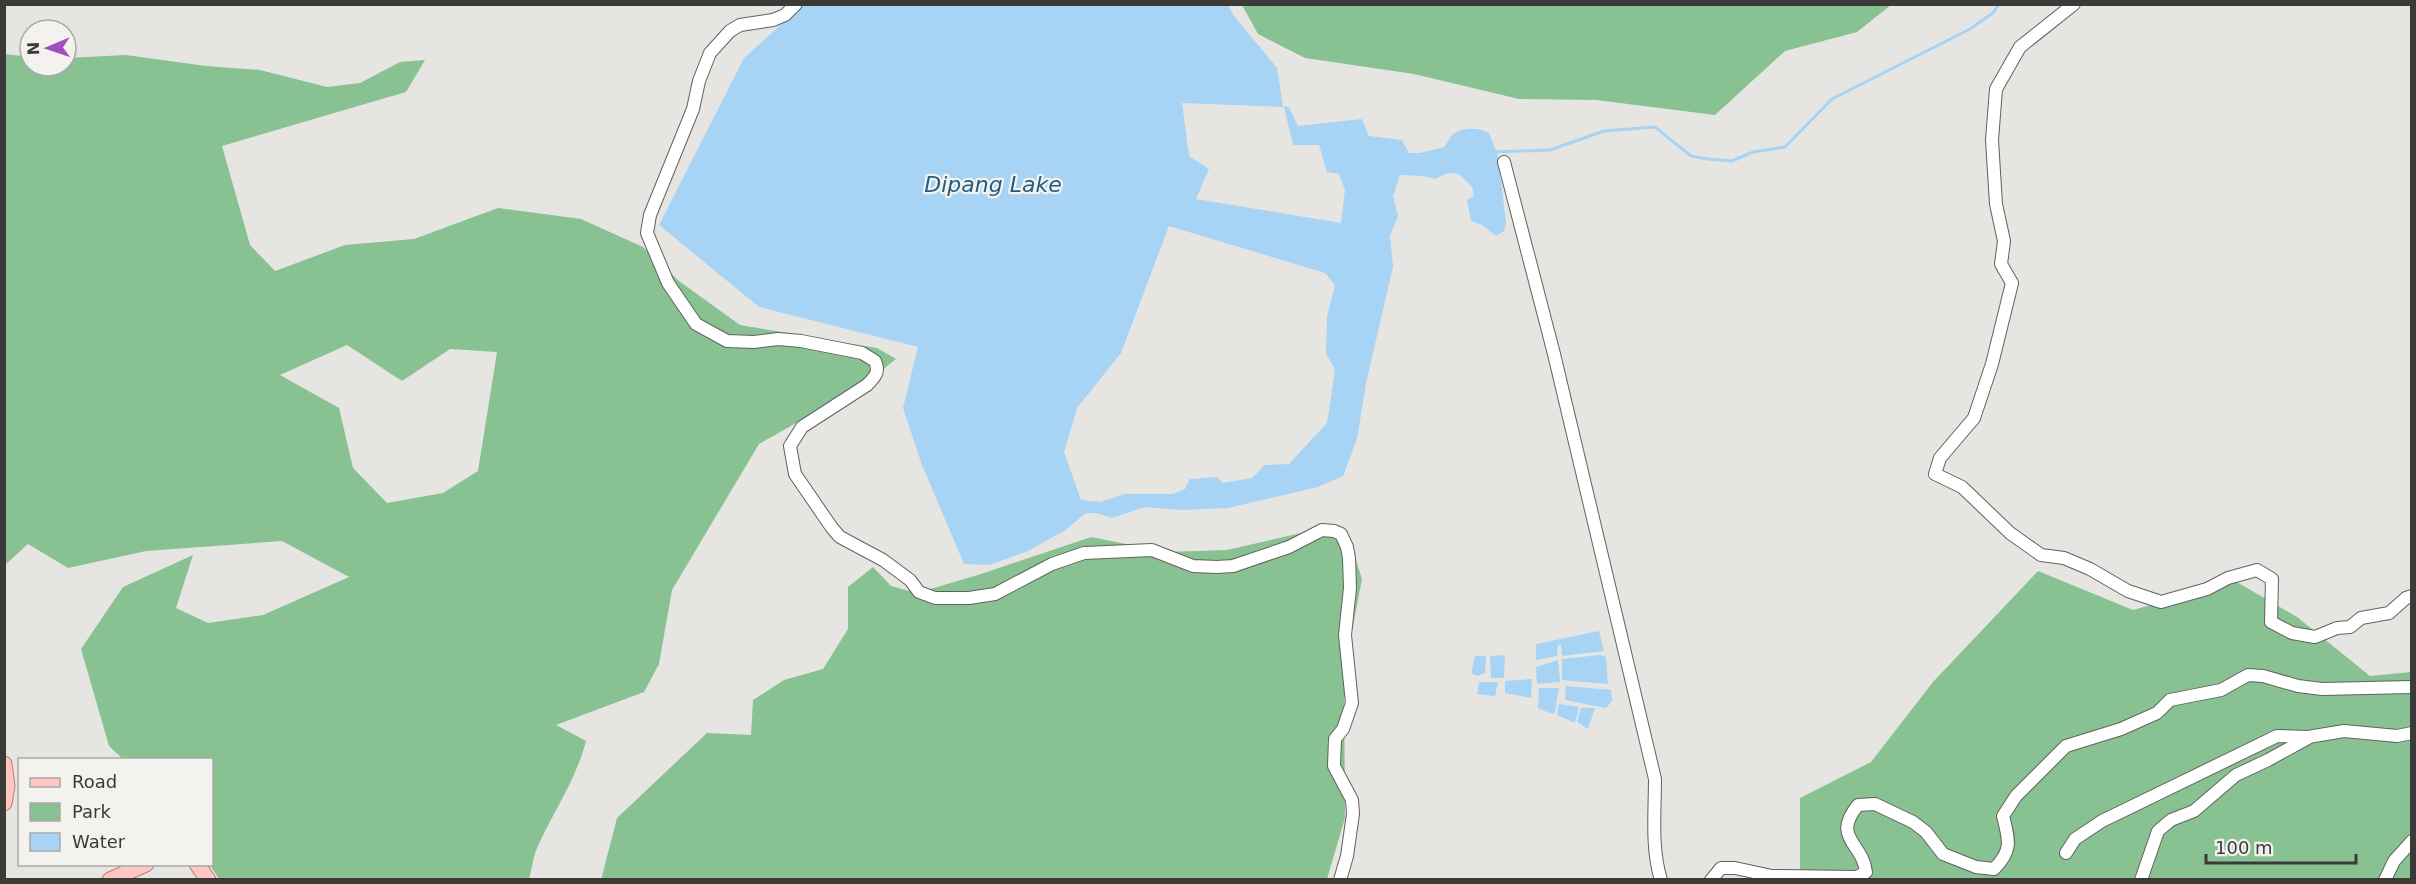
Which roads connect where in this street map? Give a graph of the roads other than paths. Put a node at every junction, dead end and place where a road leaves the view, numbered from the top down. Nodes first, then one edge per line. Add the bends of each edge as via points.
1 (796, 4) edge
2 (2074, 4) edge
3 (1504, 162) dead end
4 (2412, 596) edge
5 (2412, 687) edge
6 (2412, 733) edge
7 (2308, 737) junction
8 (4, 764) edge
9 (4, 804) edge
10 (2412, 841) edge
11 (2066, 853) dead end
12 (141, 866) edge
13 (198, 866) edge
14 (110, 879) edge
15 (208, 879) edge
16 (1340, 879) edge
17 (1661, 879) edge
18 (1711, 879) edge
19 (2141, 879) edge
20 (2385, 879) edge

1 - 16 street via 773,20 740,25 730,31 703,67 693,109 650,215 647,233 668,283 696,324 727,341 801,341 862,353 875,361 876,377 802,427 790,446 793,466 805,490 840,537 883,560 919,592 935,598 995,594 1052,564 1084,553 1152,550 1193,566 1233,566 1289,547 1322,530 1341,534 1349,558 1345,635 1352,703 1335,739 1334,766 1352,800 1353,814
2 - 4 street via 2020,47 1996,89 1992,140 1996,204 2004,241 2001,264 2012,283 1974,418 1940,458 1935,474 1962,487 2010,533 2041,555 2090,568 2128,591 2161,602 2257,570 2272,579 2271,622 2292,633 2315,638 2350,627 2361,618 2389,613
3 - 17 street via 1655,779 1657,868
5 - 18 street via 2322,689 2248,675 2221,690 2170,700 2157,712 2121,729 2066,746 2016,796 2003,816 2009,841 2006,857 1994,869 1976,867 1943,854 1926,831 1875,804 1858,805 1850,815 1847,829 1852,845 1865,863 1866,872 1857,877 1772,876 1721,868
6 - 7 street via 2397,736 2344,731
7 - 11 street via 2277,735 2103,821 2075,838
7 - 19 street via 2236,775 2194,811 2171,820 2158,831
8 - 9 main road
10 - 20 street via 2394,861
12 - 14 main road
13 - 15 main road

